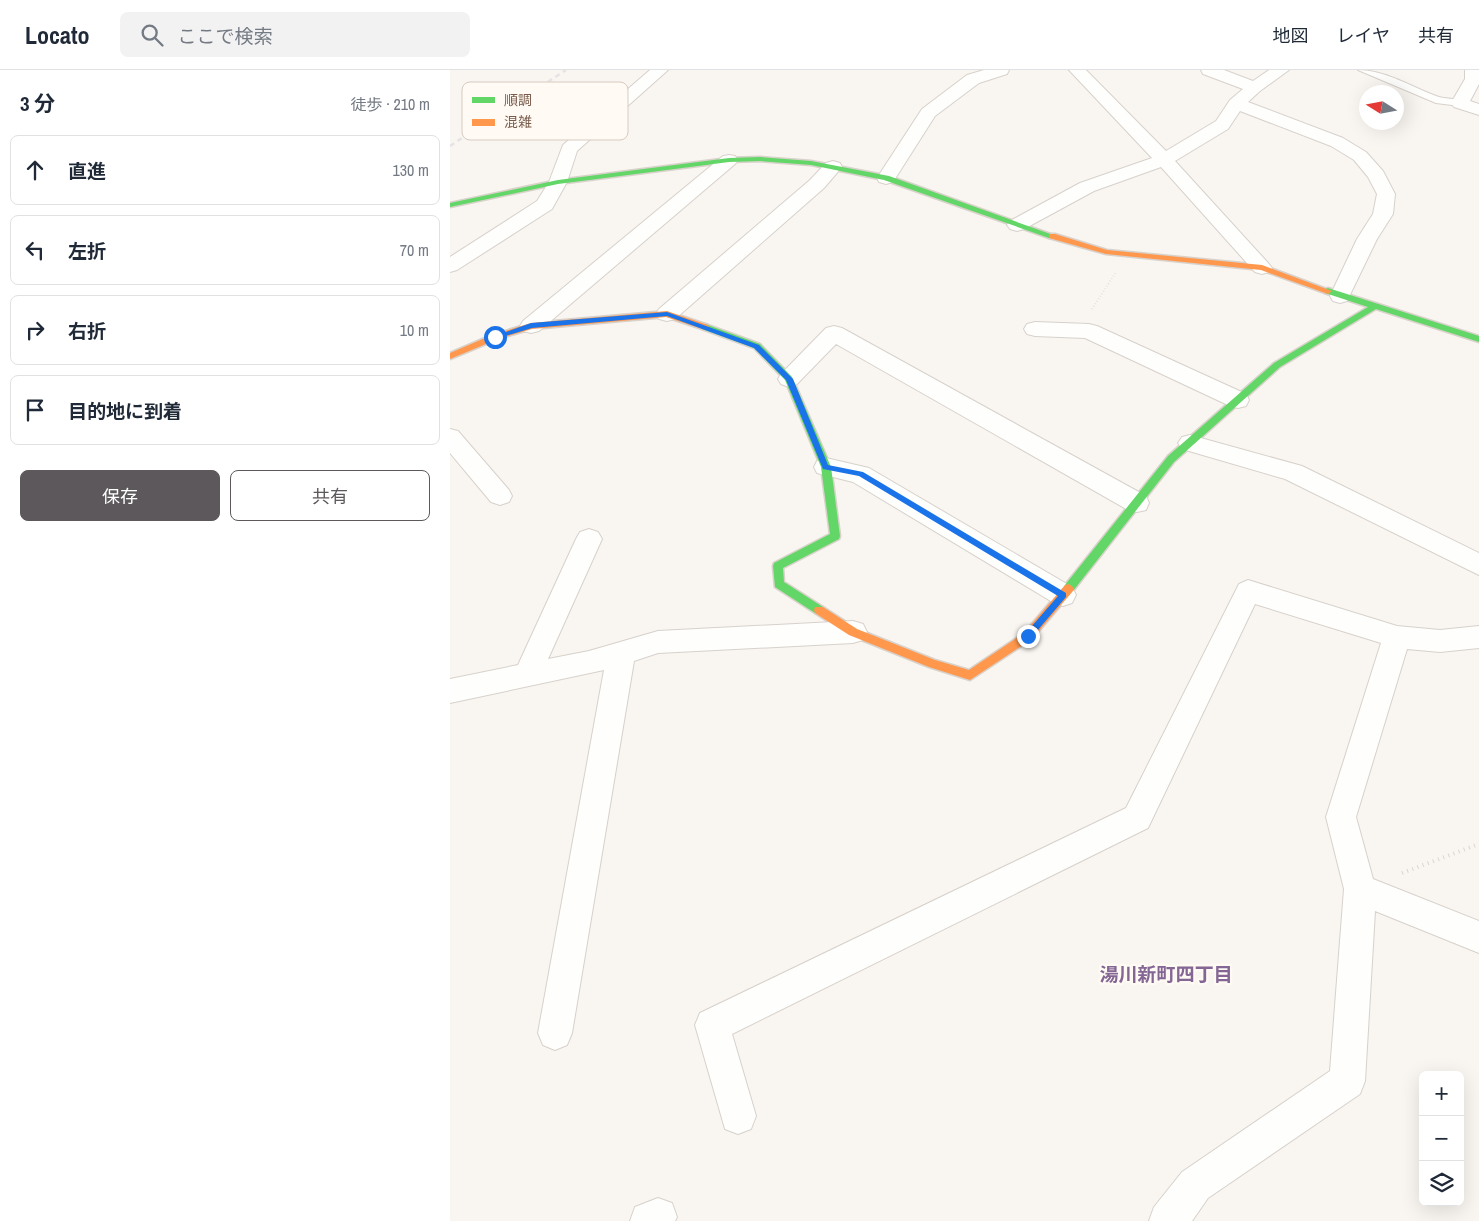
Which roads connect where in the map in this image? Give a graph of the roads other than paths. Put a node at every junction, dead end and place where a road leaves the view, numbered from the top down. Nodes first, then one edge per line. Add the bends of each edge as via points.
1 (660, 70) edge
2 (1001, 70) edge
3 (1077, 70) edge
4 (1210, 70) edge
5 (1281, 70) edge
6 (1363, 70) edge
7 (1473, 70) edge
8 (956, 73) dead end
9 (973, 79) junction
10 (1254, 87) junction
11 (628, 97) edge
12 (1460, 103) junction
13 (1236, 104) junction
14 (1479, 110) edge
15 (578, 140) edge
16 (729, 160) junction
17 (1164, 160) junction
18 (833, 167) junction
19 (886, 178) junction
20 (558, 182) junction
21 (450, 205) edge
22 (1017, 225) junction
23 (450, 266) edge
24 (1262, 268) junction
25 (1340, 296) junction
26 (1374, 307) junction
27 (667, 314) junction
28 (531, 326) junction
29 (1035, 329) dead end
30 (1479, 339) edge
31 (450, 356) edge
32 (789, 379) junction
33 (1238, 400) junction
34 (451, 441) edge
35 (1190, 443) junction
36 (826, 467) junction
37 (500, 496) dead end
38 (1136, 503) junction
39 (589, 539) dead end
40 (1479, 565) edge
41 (1063, 595) junction
42 (853, 632) junction
43 (1397, 637) junction
44 (1479, 637) edge
45 (622, 653) junction
46 (527, 676) junction
47 (450, 691) edge
48 (1360, 890) junction
49 (1479, 937) edge
50 (555, 1033) dead end
51 (738, 1116) dead end
52 (1168, 1221) edge

1 - 11 street
2 - 9 street
3 - 17 street
4 - 10 street
5 - 10 street
6 - 12 lane via 1440,101
7 - 12 street via 1474,79
8 - 9 street
9 - 19 street via 928,113
10 - 13 street
12 - 14 street
13 - 17 street via 1222,125
13 - 25 street via 1337,142 1360,156 1376,175 1386,194 1383,214 1367,239
15 - 20 street via 568,149
16 - 18 street via 810,162
16 - 20 street
16 - 28 street
17 - 22 street via 1087,187
17 - 24 street
18 - 19 street
18 - 27 street
19 - 22 street
20 - 21 street
20 - 23 street via 545,205
22 - 24 street via 1106,252
24 - 25 street
25 - 26 street
26 - 30 street
26 - 33 street via 1277,365
27 - 28 street
27 - 32 street via 757,346
28 - 31 street
29 - 33 street via 1089,331
32 - 36 street
32 - 38 street via 834,334
33 - 35 street
34 - 37 street
35 - 38 street via 1171,459
35 - 40 street via 1293,472
36 - 41 street via 860,474
36 - 42 street via 835,536 778,566 779,584
38 - 41 street
39 - 46 street
41 - 42 street via 1028,636 970,675
42 - 45 street via 658,642
43 - 44 street via 1440,640
43 - 48 street via 1341,817
43 - 51 street via 1248,591 1137,818 712,1025
45 - 46 street
45 - 50 street
46 - 47 street
48 - 49 street
48 - 52 street via 1347,1081 1195,1185

